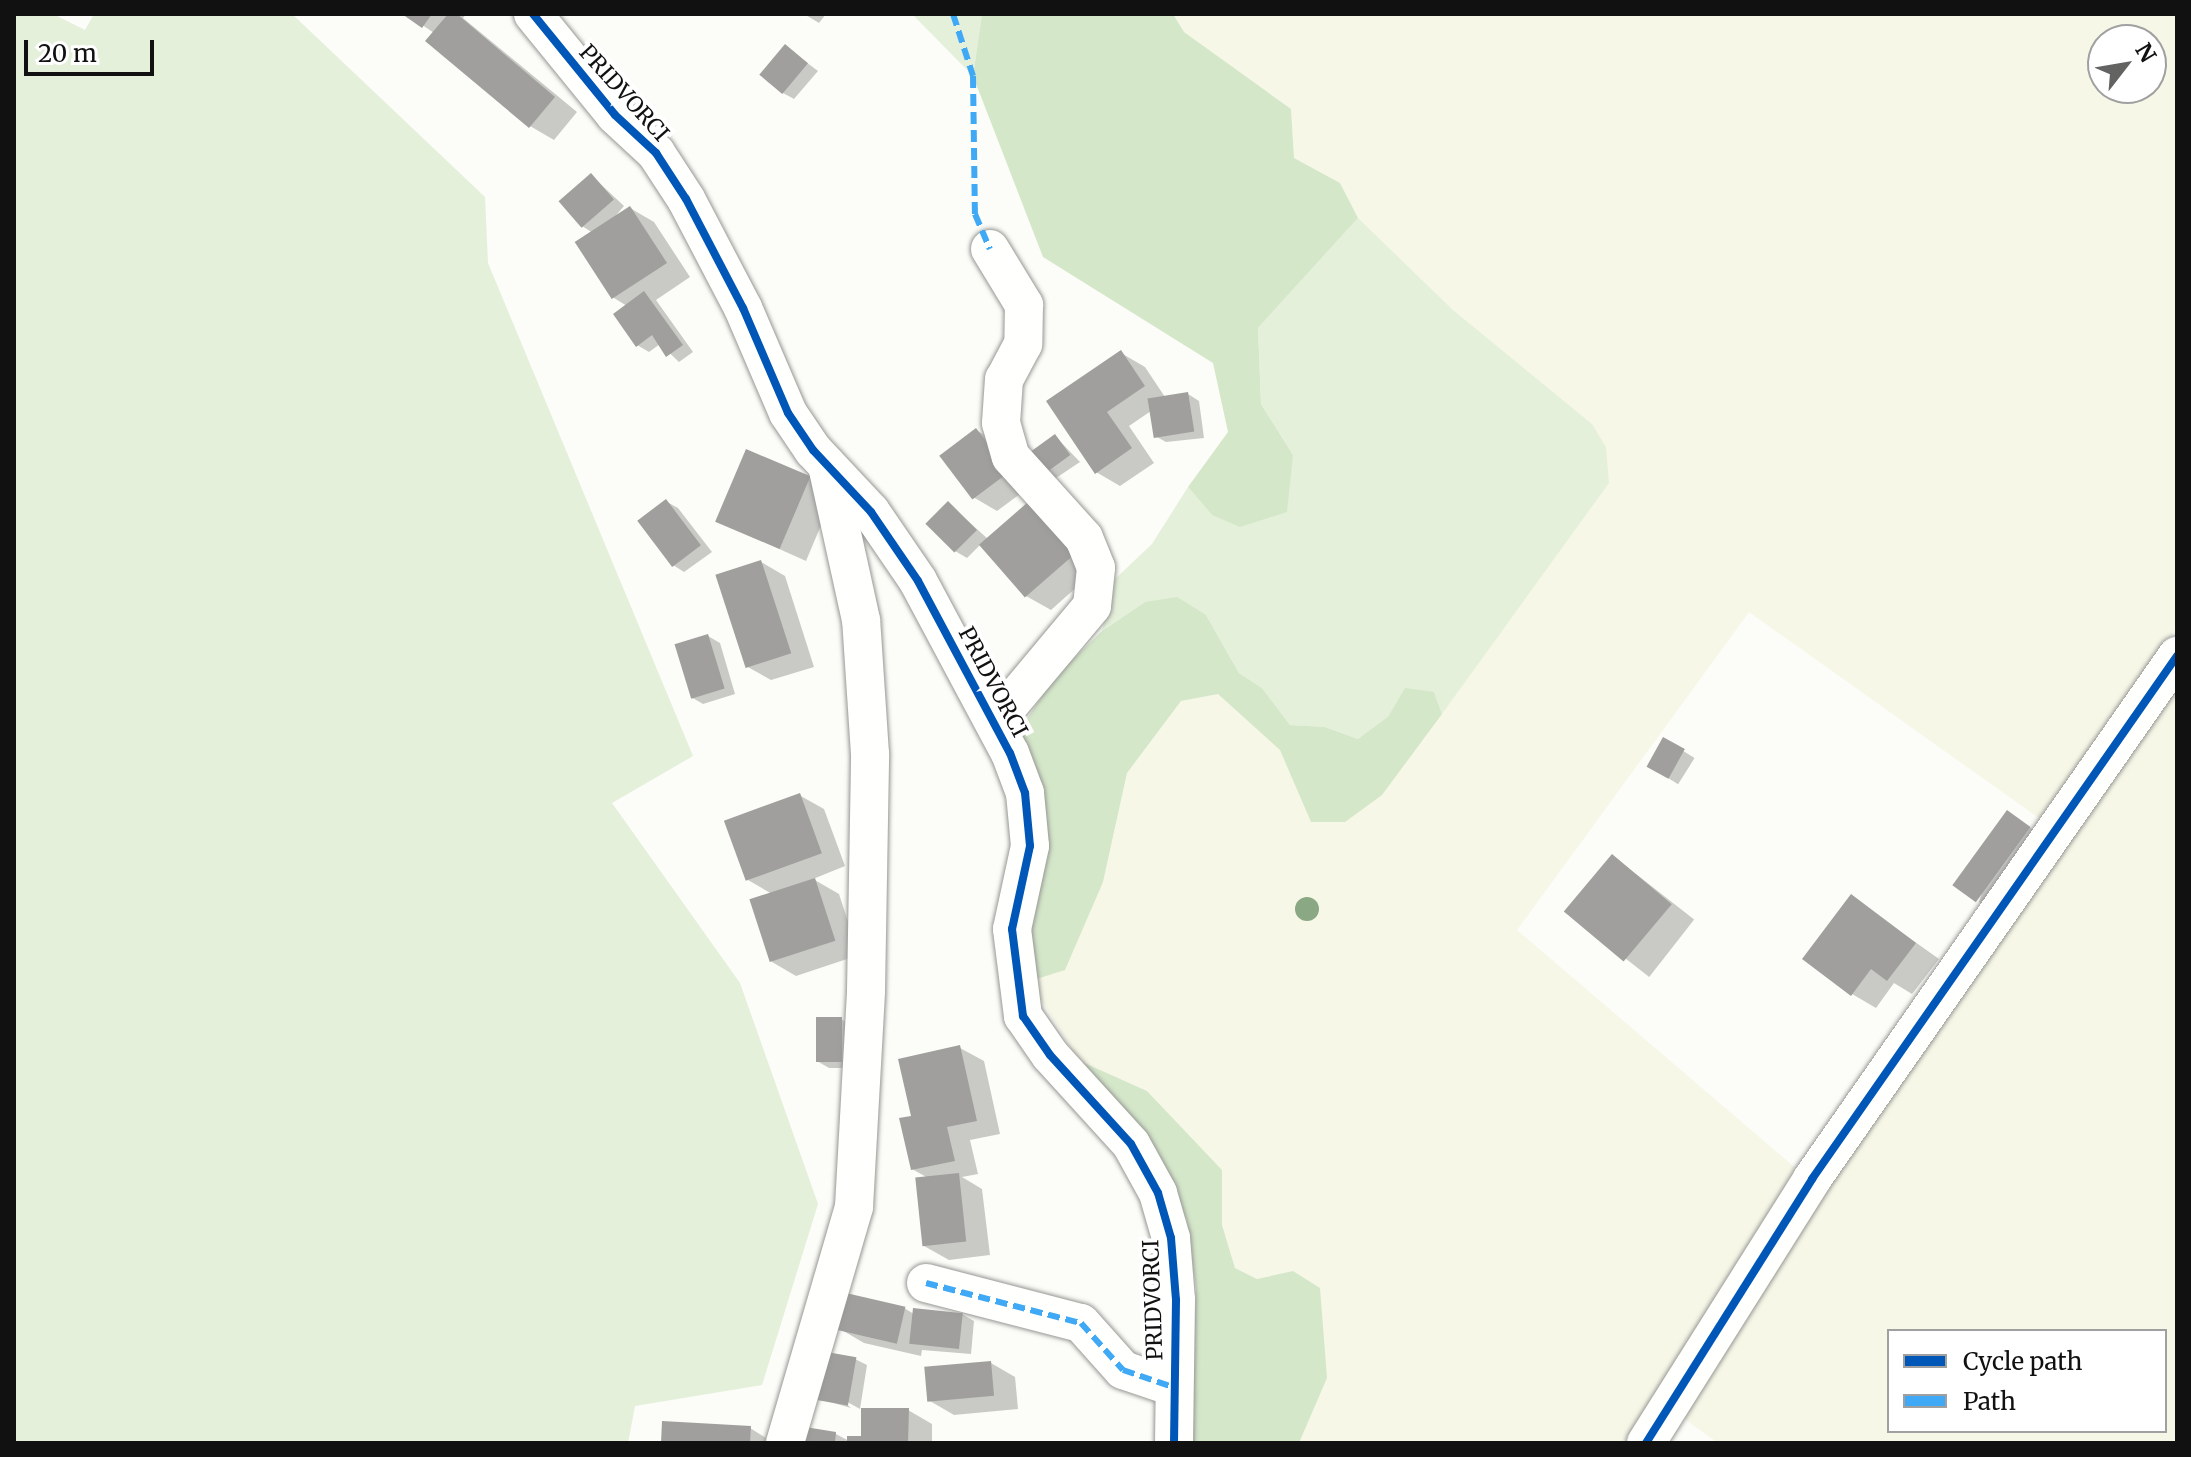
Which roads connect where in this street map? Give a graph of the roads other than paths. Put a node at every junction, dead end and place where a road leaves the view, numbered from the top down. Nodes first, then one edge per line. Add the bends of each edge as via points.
1 (533, 14) edge
2 (990, 249) dead end
3 (827, 466) junction
4 (2177, 656) edge
5 (995, 722) junction
6 (926, 1283) dead end
7 (1173, 1387) junction
8 (785, 1443) edge
9 (1174, 1443) edge
10 (1646, 1443) edge

1 - 3 street, PRIDVORCI via 615,115 656,153 715,250 788,413
2 - 5 street via 1024,305 1023,344 1004,379 1001,423 1011,457 1084,538 1096,568 1092,606
3 - 5 street, PRIDVORCI via 871,512 918,581
3 - 8 street, PRIDVORCI via 861,620 870,754 866,991 854,1207
4 - 10 street via 1812,1179
5 - 7 street, PRIDVORCI via 1025,793 1030,846 1012,929 1023,1016 1050,1055 1131,1144 1158,1193 1171,1238
6 - 7 street via 1081,1323 1123,1370
7 - 9 street, PRIDVORCI

